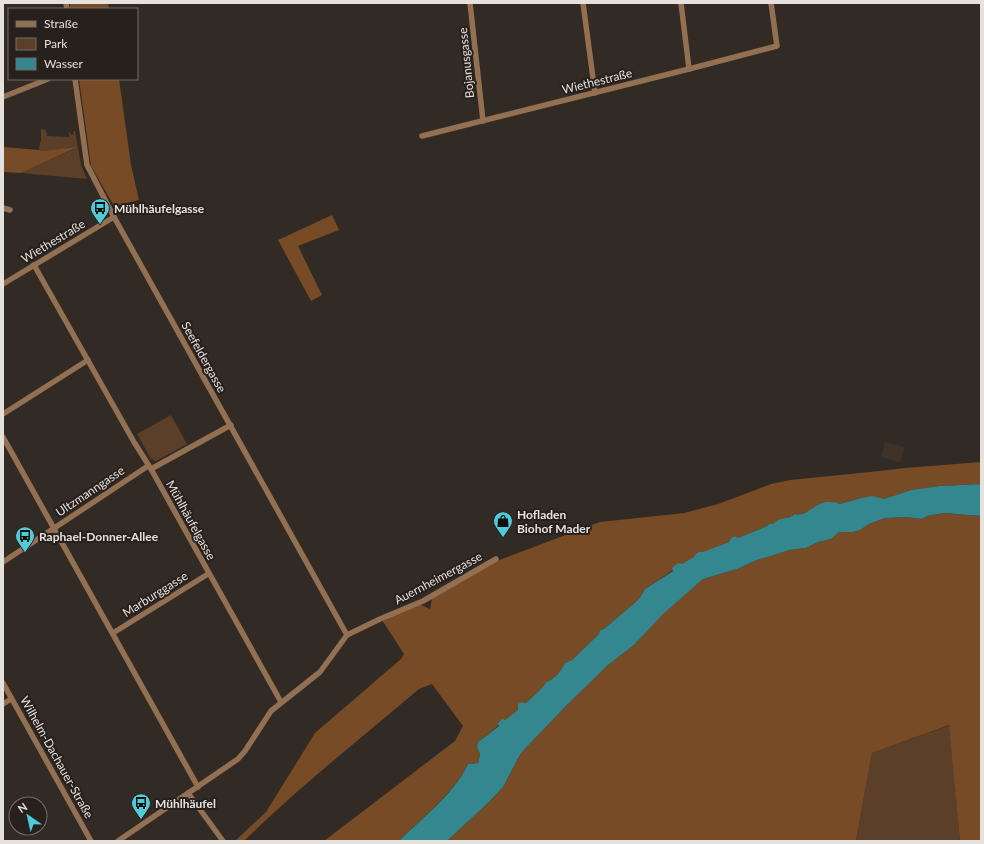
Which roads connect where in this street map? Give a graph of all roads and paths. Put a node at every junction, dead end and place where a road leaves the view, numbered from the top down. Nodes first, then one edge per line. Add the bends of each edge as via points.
1 (470, 3) edge
2 (583, 3) edge
3 (681, 3) edge
4 (771, 3) edge
5 (689, 69) junction
6 (46, 80) edge
7 (76, 80) edge
8 (595, 93) junction
9 (3, 98) edge
10 (483, 121) junction
11 (422, 136) dead end
12 (3, 208) edge
13 (10, 210) dead end
14 (114, 217) junction
15 (34, 265) junction
16 (3, 284) edge
17 (88, 360) junction
18 (3, 414) edge
19 (231, 425) junction
20 (3, 437) edge
21 (150, 468) junction
22 (54, 528) junction
23 (496, 559) dead end
24 (3, 562) edge
25 (208, 574) junction
26 (113, 633) junction
27 (347, 635) junction
28 (3, 683) edge
29 (11, 699) junction
30 (280, 702) junction
31 (3, 704) edge
32 (198, 787) junction
33 (188, 793) junction
34 (91, 841) edge
35 (118, 841) edge
36 (223, 841) edge

1 - 10 street, Bojanusgasse
2 - 8 street
3 - 5 street
4 - 5 street, Wiethestraße via 777,46
5 - 8 street, Wiethestraße
6 - 9 street
7 - 14 street, Seefeldergasse via 87,165
8 - 10 street, Wiethestraße
10 - 11 street, Wiethestraße
12 - 13 street
14 - 15 street, Wiethestraße
14 - 19 street, Seefeldergasse
15 - 16 street, Wiethestraße
15 - 17 street, Mühlhäufelgasse
17 - 18 street
17 - 21 street, Mühlhäufelgasse
19 - 21 street, Ultzmanngasse
19 - 27 street, Seefeldergasse
20 - 22 street
21 - 22 street, Ultzmanngasse
21 - 25 street, Mühlhäufelgasse
22 - 24 street, Ultzmanngasse
22 - 26 street
23 - 27 street, Auernheimergasse via 423,601
25 - 26 street, Marburggasse
25 - 30 street, Mühlhäufelgasse
26 - 32 street
27 - 30 street, Auernheimergasse via 320,672
28 - 29 street, Wilhelm-Dachauer-Straße
29 - 31 street
29 - 34 street, Wilhelm-Dachauer-Straße
30 - 32 street, Auernheimergasse via 271,711 246,751
32 - 33 street, Auernheimergasse
33 - 35 street, Auernheimergasse
33 - 36 street

